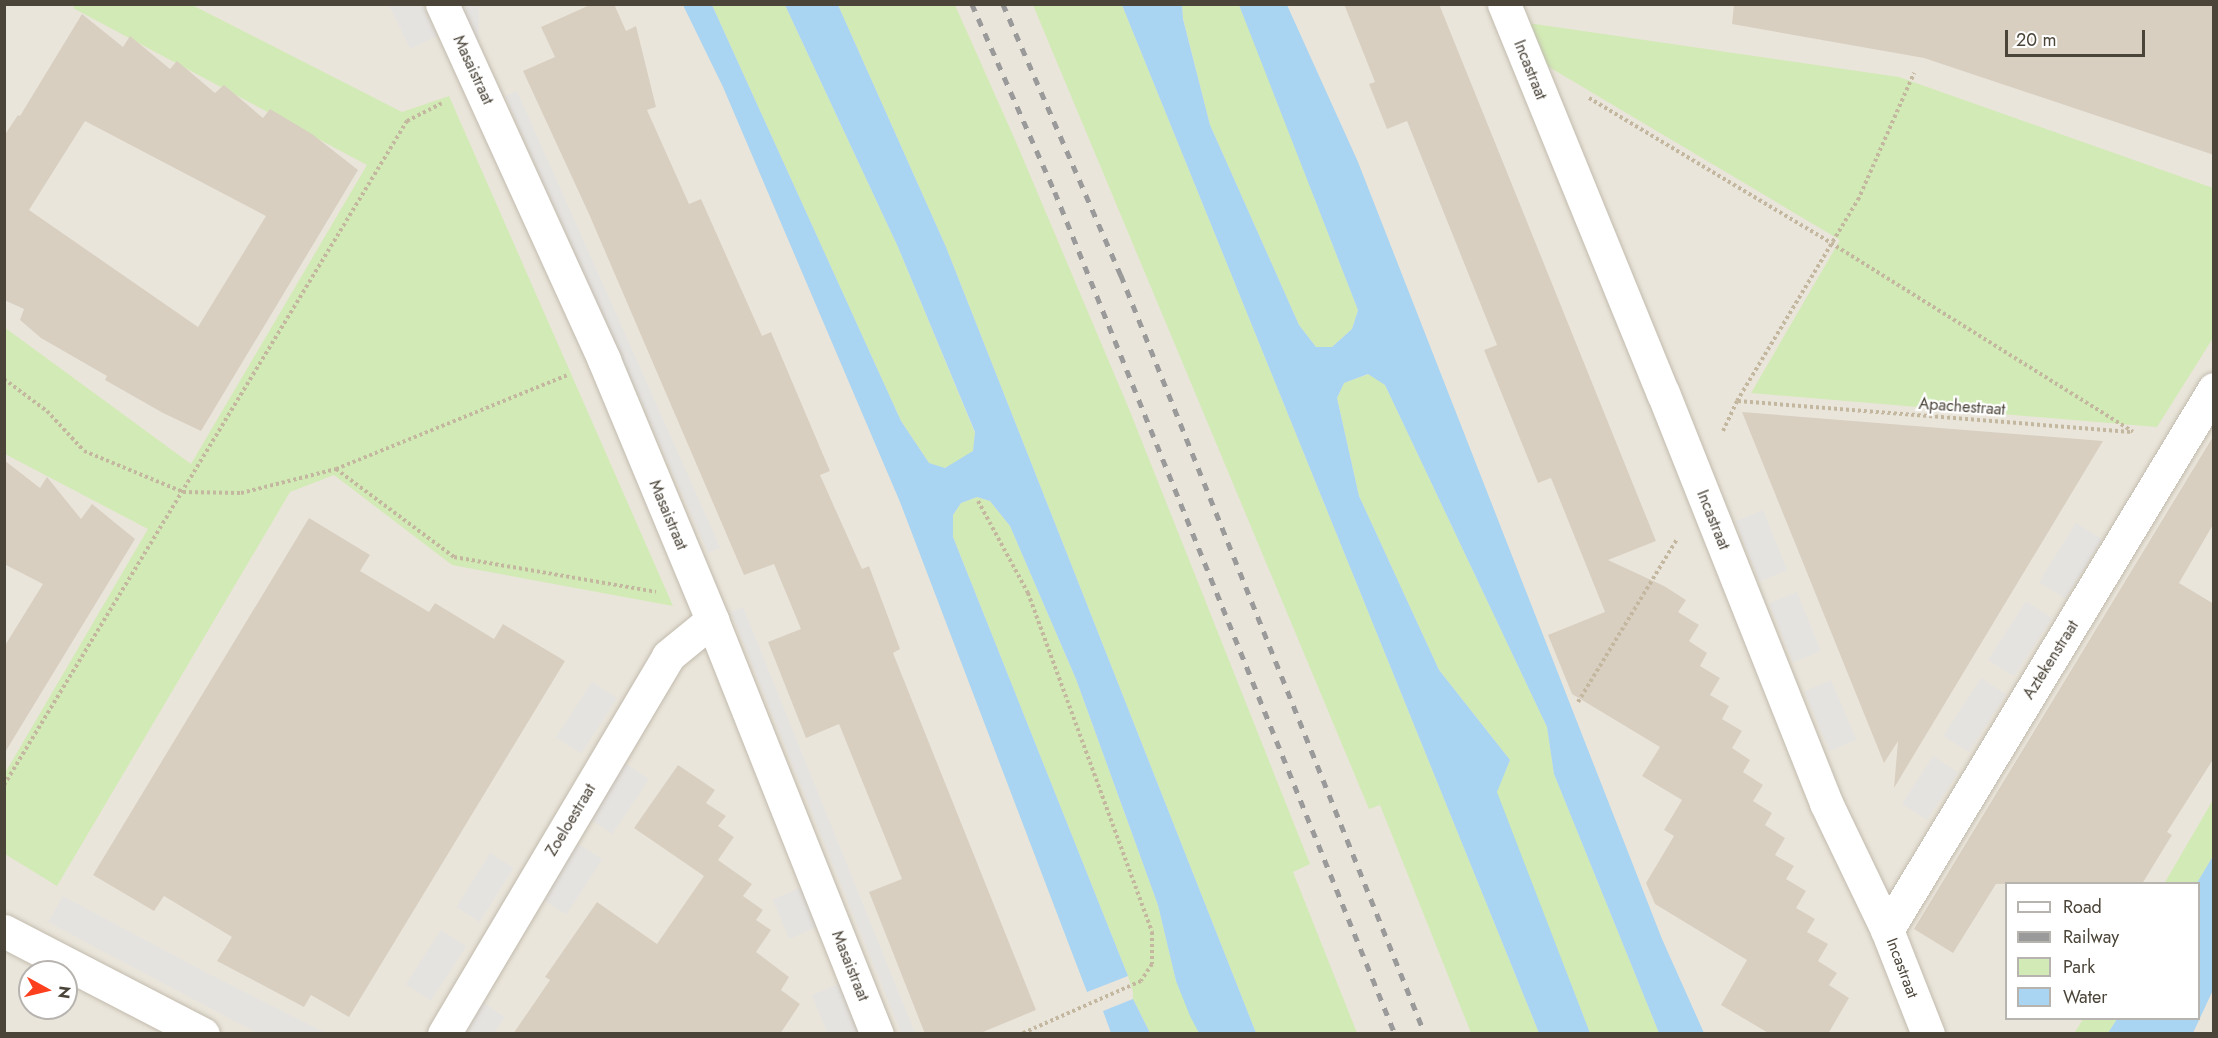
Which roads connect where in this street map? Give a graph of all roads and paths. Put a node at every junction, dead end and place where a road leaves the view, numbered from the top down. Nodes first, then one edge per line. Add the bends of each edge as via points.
1 (442, 4) edge
2 (1504, 4) edge
3 (1526, 62) junction
4 (1914, 73) dead end
5 (480, 84) junction
6 (4, 101) edge
7 (4, 109) edge
8 (1831, 243) junction
9 (604, 360) junction
10 (4, 379) edge
11 (2214, 389) edge
12 (1737, 401) junction
13 (2133, 432) junction
14 (1722, 433) dead end
15 (2186, 436) junction
16 (336, 469) junction
17 (183, 492) junction
18 (1704, 496) junction
19 (978, 501) dead end
20 (708, 610) junction
21 (1578, 702) dead end
22 (4, 786) edge
23 (1887, 930) junction
24 (4, 931) edge
25 (203, 1034) edge
26 (444, 1034) edge
27 (877, 1034) edge
28 (1022, 1034) edge
29 (1928, 1034) edge

1 - 5 street, Masaistraat
2 - 3 street, Incastraat
3 - 8 path
3 - 18 street, Incastraat
4 - 8 path via 1858,200
5 - 9 street, Masaistraat
5 - 17 path via 407,122
6 - 7 path
8 - 12 path
8 - 13 path
9 - 16 path
9 - 20 street, Masaistraat
10 - 17 path via 47,411 84,451
11 - 15 street, Aztekenstraat
12 - 13 path, Apachestraat
12 - 14 path
13 - 15 path, Apachestraat
15 - 23 street, Aztekenstraat
16 - 17 path via 241,494
16 - 20 path via 454,557
17 - 22 path
18 - 21 path
18 - 23 street, Incastraat via 1826,803
19 - 28 path via 1028,593 1152,932 1152,964 1141,981
20 - 26 street, Zoeloestraat via 668,656
20 - 27 street, Masaistraat
23 - 29 street, Incastraat
24 - 25 street

